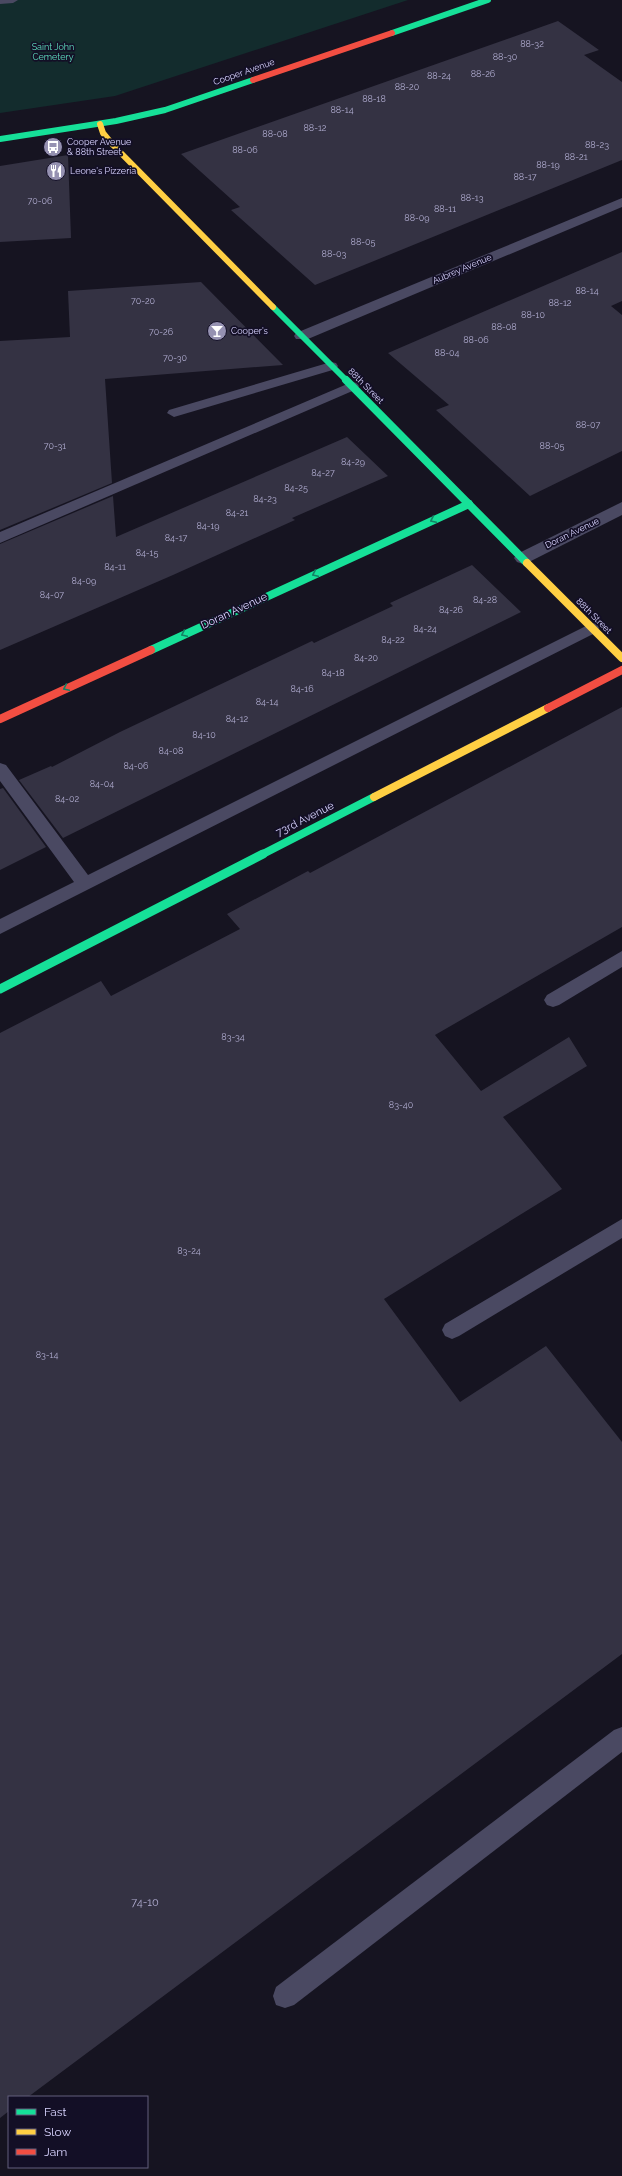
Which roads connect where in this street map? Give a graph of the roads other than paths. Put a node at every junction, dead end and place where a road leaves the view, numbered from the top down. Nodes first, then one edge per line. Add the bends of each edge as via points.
1 (13, 0) edge
2 (488, 0) edge
3 (0, 1) edge
4 (100, 124) junction
5 (0, 139) edge
6 (622, 202) edge
7 (302, 336) junction
8 (331, 366) junction
9 (352, 386) junction
10 (174, 413) dead end
11 (469, 504) junction
12 (622, 508) edge
13 (0, 538) edge
14 (523, 558) junction
15 (592, 628) junction
16 (622, 658) edge
17 (622, 670) edge
18 (0, 719) edge
19 (0, 769) edge
20 (85, 884) junction
21 (0, 927) edge
22 (622, 958) edge
23 (0, 989) edge
24 (553, 1000) dead end
25 (622, 1228) edge
26 (452, 1330) dead end
27 (622, 1738) edge
28 (285, 1996) dead end

1 - 3 lane
2 - 4 street, Cooper Avenue via 165,110
4 - 5 street, Cooper Avenue
4 - 7 street, 88th Street via 112,144
6 - 7 street, Aubrey Avenue
7 - 8 street, 88th Street
8 - 9 street, 88th Street
8 - 10 lane
9 - 11 street, 88th Street
9 - 13 lane
11 - 14 street, 88th Street
11 -> 18 street, Doran Avenue
12 - 14 street, Doran Avenue
14 - 15 street, 88th Street
15 - 16 street, 88th Street
15 - 20 lane
17 - 23 street, 73rd Avenue
19 - 20 lane
20 - 21 lane
22 - 24 lane
25 - 26 lane
27 - 28 lane

